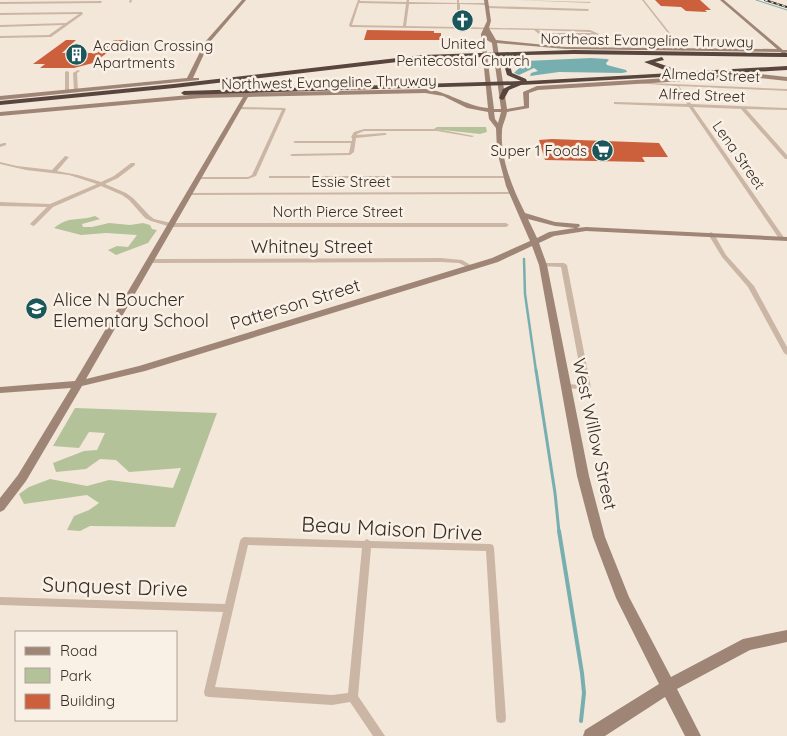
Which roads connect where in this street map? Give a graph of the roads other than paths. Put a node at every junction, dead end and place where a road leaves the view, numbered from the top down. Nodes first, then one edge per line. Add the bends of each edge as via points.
1 (244, 0) edge
2 (517, 0) edge
3 (643, 0) edge
4 (722, 0) edge
5 (39, 1) edge
6 (84, 1) edge
7 (358, 1) edge
8 (408, 1) edge
9 (565, 1) edge
10 (101, 2) dead end
11 (458, 2) edge
12 (590, 2) dead end
13 (0, 3) edge
14 (487, 4) edge
15 (588, 10) dead end
16 (0, 14) edge
17 (67, 24) junction
18 (0, 26) edge
19 (404, 27) junction
20 (459, 27) junction
21 (488, 28) junction
22 (535, 29) junction
23 (483, 34) junction
24 (0, 37) edge
25 (494, 44) junction
26 (483, 45) junction
27 (683, 50) junction
28 (531, 52) junction
29 (552, 52) junction
30 (783, 52) edge
31 (484, 54) junction
32 (496, 54) junction
33 (655, 54) junction
34 (708, 54) junction
35 (450, 55) junction
36 (764, 55) junction
37 (199, 62) junction
38 (787, 64) edge
39 (787, 69) edge
40 (740, 70) junction
41 (78, 71) dead end
42 (730, 71) junction
43 (67, 72) dead end
44 (668, 75) junction
45 (787, 79) edge
46 (192, 80) junction
47 (551, 81) junction
48 (535, 82) junction
49 (635, 82) junction
50 (166, 83) joint
51 (487, 84) junction
52 (500, 84) junction
53 (451, 85) junction
54 (676, 85) junction
55 (174, 86) junction
56 (317, 88) junction
57 (273, 89) junction
58 (787, 90) edge
59 (76, 91) junction
60 (67, 92) junction
61 (208, 92) junction
62 (246, 95) junction
63 (488, 95) junction
64 (0, 98) edge
65 (502, 98) junction
66 (75, 102) junction
67 (0, 103) edge
68 (615, 103) dead end
69 (690, 106) junction
70 (240, 108) junction
71 (743, 108) junction
72 (0, 109) edge
73 (490, 109) junction
74 (504, 110) junction
75 (783, 110) edge
76 (0, 114) edge
77 (499, 128) junction
78 (442, 132) junction
79 (353, 139) junction
80 (295, 142) dead end
81 (292, 155) dead end
82 (67, 157) dead end
83 (787, 158) edge
84 (0, 163) edge
85 (133, 164) dead end
86 (52, 172) junction
87 (507, 176) junction
88 (199, 178) junction
89 (271, 178) dead end
90 (101, 184) junction
91 (513, 193) junction
92 (189, 194) junction
93 (0, 204) edge
94 (51, 206) junction
95 (523, 215) junction
96 (33, 224) dead end
97 (171, 225) junction
98 (506, 225) dead end
99 (599, 229) junction
100 (711, 234) junction
101 (785, 239) edge
102 (536, 241) junction
103 (151, 262) junction
104 (542, 265) junction
105 (471, 267) junction
106 (787, 353) edge
107 (77, 384) junction
108 (566, 386) junction
109 (0, 390) edge
110 (0, 507) edge
111 (367, 543) junction
112 (0, 601) edge
113 (228, 608) junction
114 (787, 636) edge
115 (668, 687) junction
116 (353, 698) junction
117 (501, 718) dead end
118 (379, 736) edge
119 (591, 736) edge
120 (693, 736) edge

1 - 37 street via 206,43
2 - 9 street
3 - 27 street
4 - 30 street
5 - 6 street
5 - 13 street
6 - 10 street
7 - 8 street
7 - 19 street via 351,26
8 - 11 street
8 - 19 street
9 - 12 street
11 - 14 street
11 - 20 street
14 - 15 street
14 - 21 street
16 - 17 street via 82,13
17 - 18 street
17 - 24 street via 50,36
19 - 20 street
20 - 21 street
21 - 22 street
21 - 23 street
21 - 25 street, West Willow Street
22 - 22 street via 590,31 597,34 546,34
23 - 25 street
23 - 26 street, West Willow Street
25 - 27 street, Northeast Evangeline Thruway
25 - 28 highway via 504,50
25 - 32 street, West Willow Street
26 - 31 street, West Willow Street
26 - 35 highway via 475,52
27 - 30 street, Northeast Evangeline Thruway
28 - 29 highway, Northeast Evangeline Thruway
28 - 32 highway, Northeast Evangeline Thruway
29 - 33 highway, Northeast Evangeline Thruway
29 - 47 highway via 521,56 509,60 507,65 509,74 515,78
30 - 36 highway, Northeast Evangeline Thruway
30 - 36 highway
31 - 32 highway, Northeast Evangeline Thruway
31 - 35 highway, Northeast Evangeline Thruway
31 - 51 street, West Willow Street
32 - 52 street, West Willow Street
33 - 34 highway, Northeast Evangeline Thruway
33 - 44 highway via 666,58 647,62 676,71
34 - 36 highway, Northeast Evangeline Thruway
34 - 42 highway via 688,57 706,70
35 - 46 highway, Northeast Evangeline Thruway
37 - 46 street
37 - 46 street via 202,64
38 - 40 highway
39 - 40 highway, Northwest Evangeline Thruway
40 - 42 highway, Northwest Evangeline Thruway
41 - 59 street via 75,73
42 - 44 highway, Northwest Evangeline Thruway
43 - 60 street
44 - 47 highway, Northwest Evangeline Thruway
45 - 49 street, Northwest Evangeline Thruway via 750,75
46 - 50 highway
46 - 55 highway
46 - 55 highway
46 - 56 highway via 219,88
46 - 66 highway via 184,89
47 - 48 highway, Northwest Evangeline Thruway
48 - 52 highway, Northwest Evangeline Thruway
48 - 65 highway via 506,90
49 - 54 street, Almeda Street
49 - 74 street, Northwest Evangeline Thruway via 534,88 526,92 527,105 524,108
50 - 59 street
51 - 52 highway, Northwest Evangeline Thruway
51 - 53 highway, Northwest Evangeline Thruway
51 - 63 street, West Willow Street
52 - 65 street, West Willow Street
53 - 56 highway, Northwest Evangeline Thruway
53 - 63 highway via 479,89
54 - 58 street, Almeda Street
54 - 69 street, Lena Street
55 - 67 highway
56 - 57 highway, Northwest Evangeline Thruway
57 - 61 highway, Northwest Evangeline Thruway
57 - 62 highway
59 - 60 street
60 - 64 street
61 - 62 highway
61 - 66 highway, Northwest Evangeline Thruway
62 - 70 street
62 - 73 street, Northwest Evangeline Thruway via 428,91 446,94 470,108
62 - 76 street, Northwest Evangeline Thruway via 180,97
63 - 73 street, West Willow Street
65 - 74 street, West Willow Street
66 - 72 highway, Northwest Evangeline Thruway
68 - 69 street, Alfred Street
69 - 71 street, Alfred Street
69 - 101 street, Lena Street
70 - 88 street
70 - 88 street via 284,109 254,176
71 - 75 street, Alfred Street
71 - 83 street
73 - 74 street, Northwest Evangeline Thruway
73 - 77 street, West Willow Street
74 - 77 street, West Willow Street
77 - 87 street, West Willow Street
78 - 78 street via 472,136
78 - 79 street via 399,131
79 - 80 street
79 - 81 street via 352,152 347,154
82 - 86 street
84 - 86 street, North Pierce Street
85 - 90 street
86 - 90 street, North Pierce Street via 75,175
87 - 89 street
87 - 91 street, West Willow Street
88 - 92 street
90 - 94 street
90 - 97 street, North Pierce Street via 128,197 150,220
91 - 92 street, Essie Street
91 - 95 street, West Willow Street
92 - 97 street
93 - 94 street
94 - 96 street
95 - 99 street via 555,224
95 - 102 street, West Willow Street
97 - 98 street, North Pierce Street
97 - 103 street
99 - 100 street
99 - 102 street via 560,232
100 - 101 street
100 - 106 street via 724,256 751,286
102 - 104 street, West Willow Street
102 - 105 street, Patterson Street via 506,256
103 - 105 street, Whitney Street via 457,261
103 - 107 street
104 - 108 street, West Willow Street
104 - 108 street via 564,266 587,388
105 - 107 street, Patterson Street via 140,369
107 - 109 street, Patterson Street
107 - 110 street via 22,478
108 - 115 street, West Willow Street via 583,476 600,538 623,598
111 - 113 street, Beau Maison Drive via 244,541
111 - 116 street
111 - 117 street, Beau Maison Drive via 490,548
112 - 113 street, Sunquest Drive
113 - 116 street via 209,692 332,700
114 - 115 street via 748,644
115 - 119 street
115 - 120 street, West Willow Street
116 - 118 street

